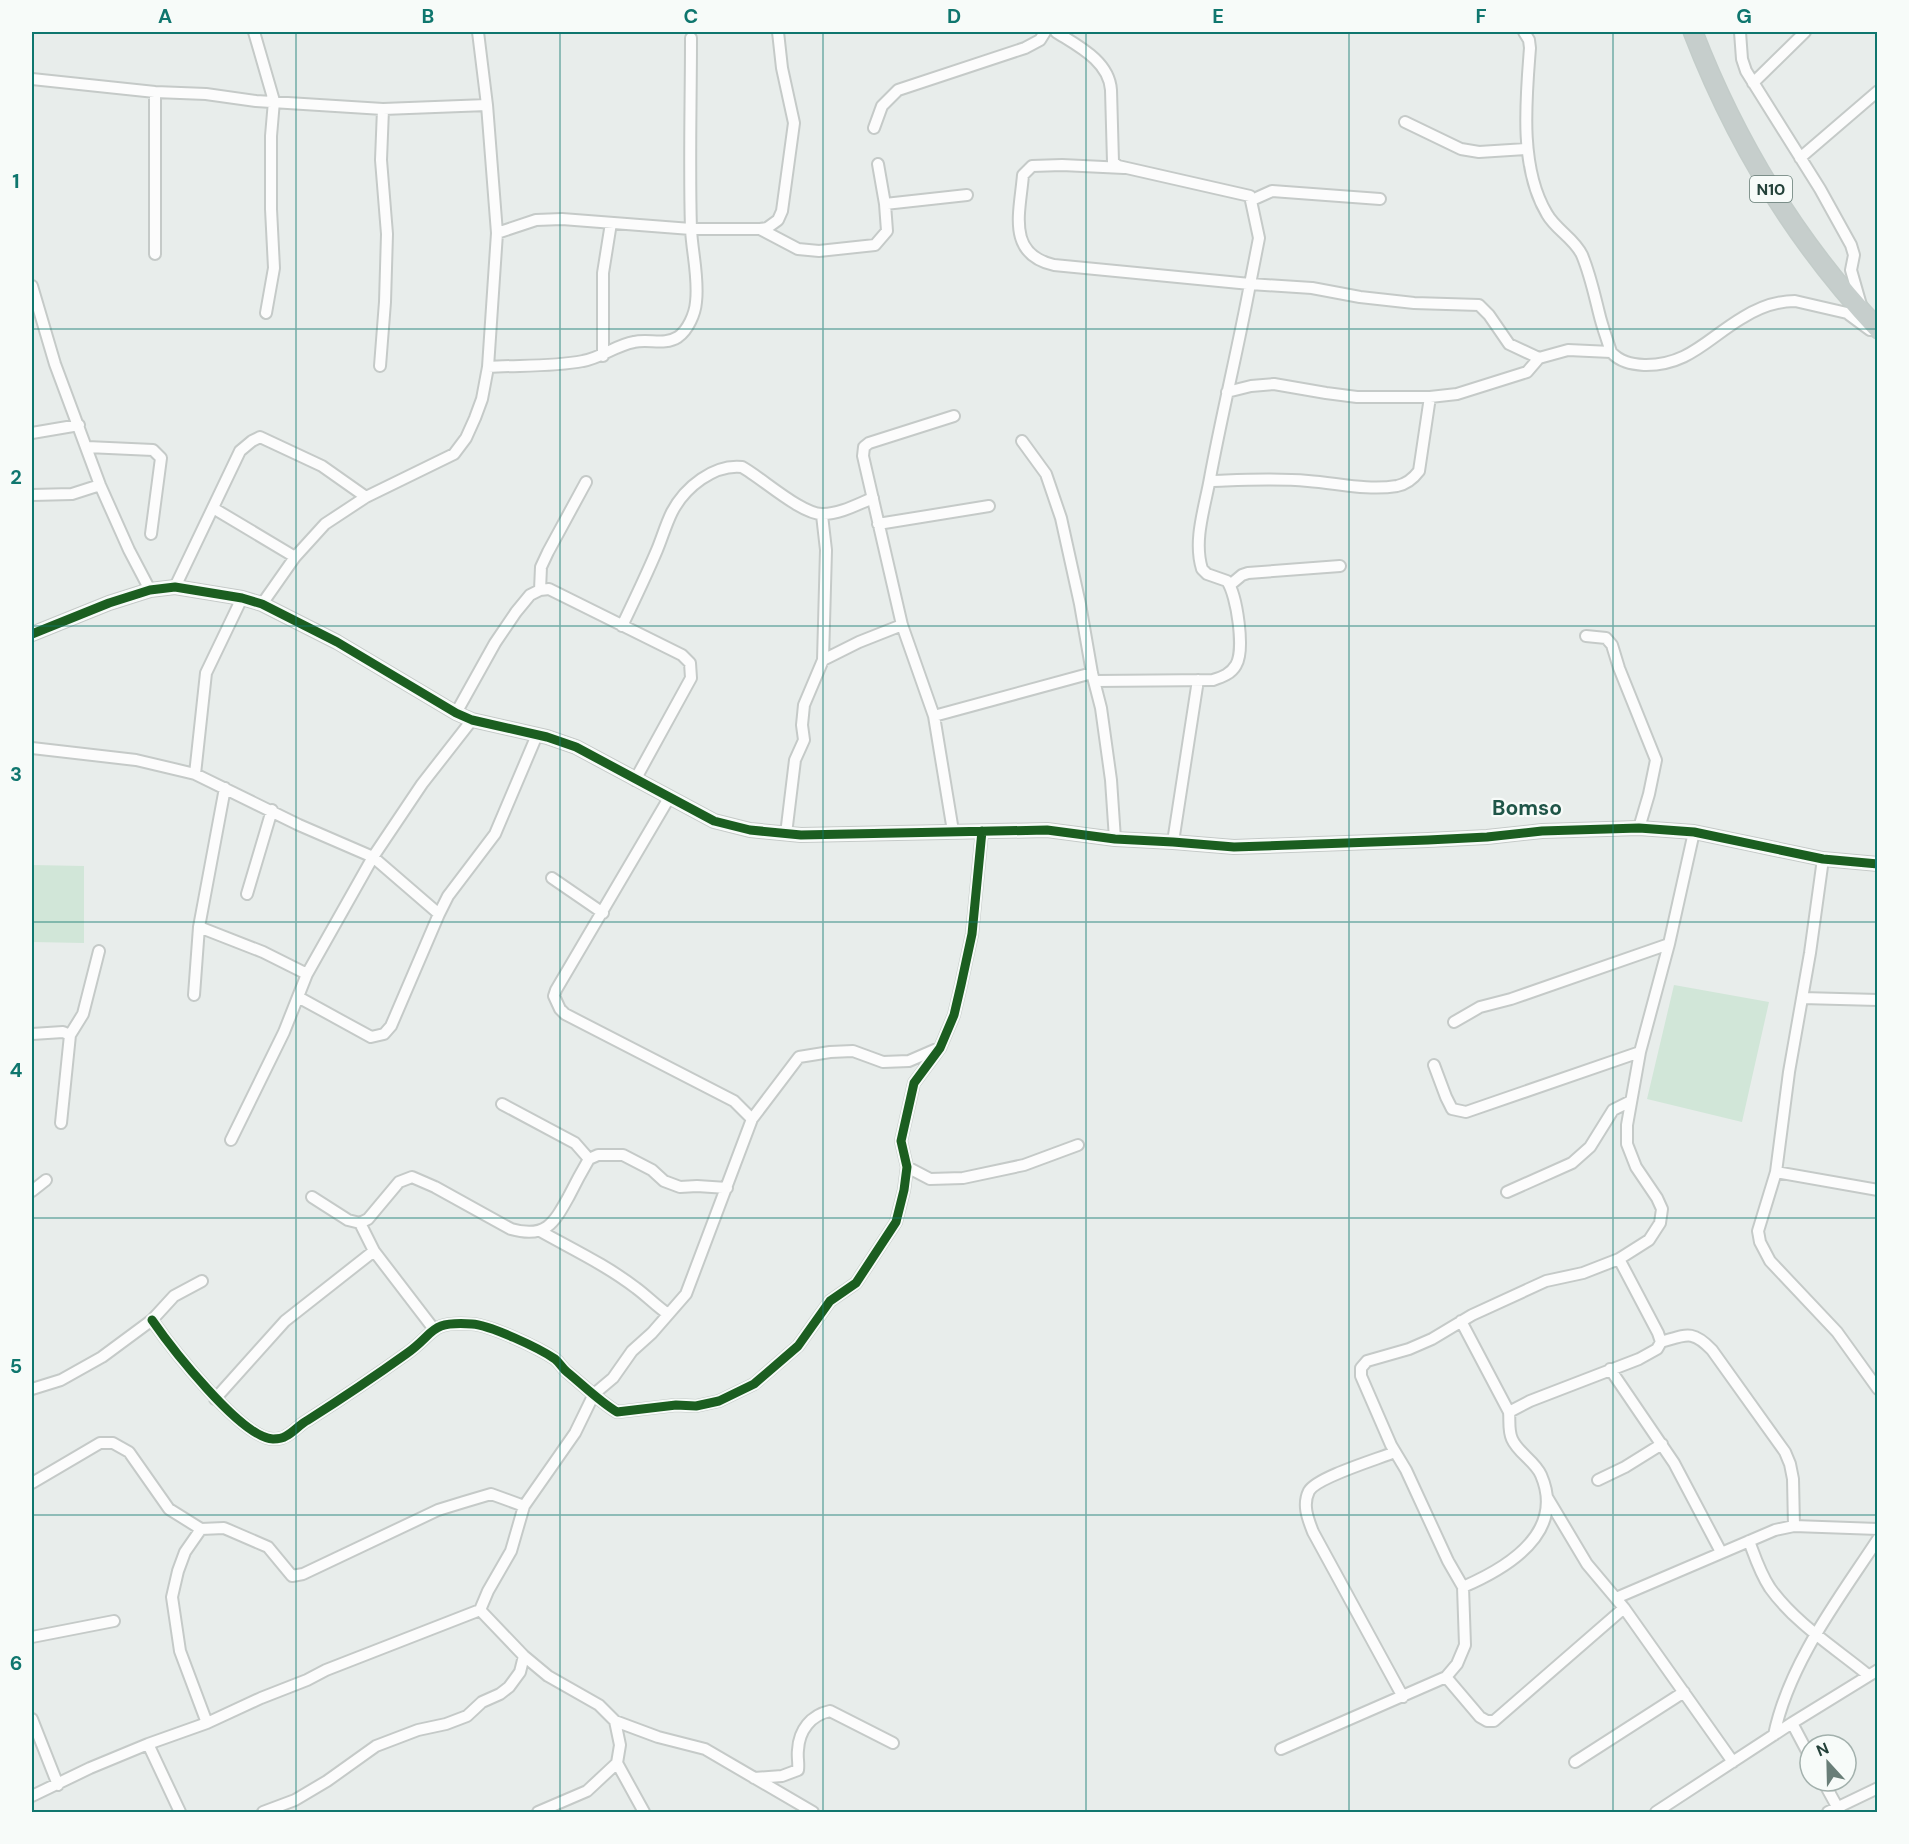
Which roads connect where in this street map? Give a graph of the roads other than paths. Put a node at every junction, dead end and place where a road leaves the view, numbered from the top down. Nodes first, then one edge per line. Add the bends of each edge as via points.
1 (254, 32) edge
2 (478, 32) edge
3 (778, 32) edge
4 (1046, 32) edge
5 (1056, 32) edge
6 (1524, 32) edge
7 (1694, 32) edge
8 (1740, 32) edge
9 (1805, 32) edge
10 (691, 38) dead end
11 (32, 79) edge
12 (1753, 83) junction
13 (1878, 91) edge
14 (155, 92) junction
15 (274, 101) junction
16 (487, 105) junction
17 (382, 109) junction
18 (1405, 122) dead end
19 (874, 128) dead end
20 (1527, 149) junction
21 (1800, 158) junction
22 (878, 164) dead end
23 (1124, 168) junction
24 (967, 195) dead end
25 (1380, 199) dead end
26 (1252, 200) junction
27 (885, 204) junction
28 (611, 223) junction
29 (691, 229) junction
30 (760, 229) junction
31 (497, 233) junction
32 (154, 254) dead end
33 (1250, 284) junction
34 (32, 286) edge
35 (266, 313) dead end
36 (1863, 313) junction
37 (1878, 328) edge
38 (1878, 335) edge
39 (1611, 352) junction
40 (603, 356) junction
41 (1539, 358) junction
42 (380, 366) dead end
43 (488, 367) junction
44 (1227, 392) junction
45 (1430, 397) junction
46 (954, 416) dead end
47 (79, 425) junction
48 (32, 433) edge
49 (1022, 441) dead end
50 (87, 447) junction
51 (1210, 480) junction
52 (586, 482) dead end
53 (100, 485) junction
54 (32, 495) edge
55 (366, 497) junction
56 (873, 498) junction
57 (989, 506) dead end
58 (213, 508) junction
59 (822, 515) junction
60 (878, 524) junction
61 (151, 534) dead end
62 (295, 557) junction
63 (1340, 566) dead end
64 (1230, 585) junction
65 (176, 587) junction
66 (150, 590) junction
67 (540, 590) junction
68 (242, 598) junction
69 (262, 604) junction
70 (902, 625) junction
71 (622, 626) junction
72 (32, 634) edge
73 (1586, 636) dead end
74 (823, 660) junction
75 (1093, 677) junction
76 (1198, 680) junction
77 (456, 713) junction
78 (934, 716) junction
79 (472, 720) junction
80 (537, 735) junction
81 (32, 748) edge
82 (195, 774) junction
83 (635, 780) junction
84 (225, 788) junction
85 (669, 798) junction
86 (272, 810) junction
87 (1639, 828) junction
88 (953, 831) junction
89 (982, 831) junction
90 (1694, 832) junction
91 (786, 834) junction
92 (1115, 839) junction
93 (1173, 842) junction
94 (373, 857) junction
95 (1823, 859) junction
96 (1878, 864) edge
97 (552, 878) dead end
98 (247, 894) dead end
99 (603, 913) junction
100 (439, 914) junction
101 (199, 927) junction
102 (1670, 944) junction
103 (99, 951) dead end
104 (307, 974) junction
105 (194, 995) dead end
106 (298, 997) junction
107 (1802, 998) junction
108 (1878, 999) edge
109 (1454, 1022) dead end
110 (32, 1034) edge
111 (70, 1035) junction
112 (940, 1048) junction
113 (1640, 1052) junction
114 (1434, 1065) dead end
115 (1631, 1101) junction
116 (502, 1104) dead end
117 (752, 1119) junction
118 (61, 1123) dead end
119 (231, 1140) dead end
120 (1078, 1144) dead end
121 (589, 1159) junction
122 (907, 1167) junction
123 (1776, 1172) junction
124 (46, 1180) dead end
125 (727, 1188) junction
126 (1878, 1190) edge
127 (32, 1191) edge
128 (1507, 1192) dead end
129 (312, 1197) dead end
130 (360, 1223) junction
131 (540, 1231) junction
132 (374, 1251) junction
133 (1619, 1259) junction
134 (202, 1281) dead end
135 (668, 1314) junction
136 (152, 1320) junction
137 (1461, 1321) junction
138 (433, 1328) junction
139 (1661, 1342) junction
140 (1610, 1369) junction
141 (32, 1389) edge
142 (1878, 1389) edge
143 (594, 1394) junction
144 (215, 1399) junction
145 (1509, 1412) junction
146 (1662, 1444) junction
147 (1395, 1452) junction
148 (1598, 1480) dead end
149 (32, 1483) edge
150 (1547, 1497) junction
151 (524, 1506) junction
152 (1794, 1526) junction
153 (201, 1529) junction
154 (1878, 1529) edge
155 (1878, 1539) edge
156 (1749, 1541) junction
157 (1721, 1552) junction
158 (1462, 1587) junction
159 (1616, 1598) junction
160 (1624, 1608) junction
161 (480, 1610) junction
162 (114, 1621) dead end
163 (1816, 1633) junction
164 (32, 1636) edge
165 (524, 1656) junction
166 (1873, 1673) edge
167 (1446, 1677) junction
168 (1684, 1692) junction
169 (1403, 1697) junction
170 (32, 1719) edge
171 (615, 1721) junction
172 (207, 1723) junction
173 (1792, 1723) junction
174 (1798, 1734) edge
175 (1774, 1736) junction
176 (893, 1743) dead end
177 (148, 1744) junction
178 (1281, 1749) dead end
179 (1575, 1762) dead end
180 (1733, 1762) junction
181 (617, 1763) junction
182 (753, 1778) junction
183 (58, 1785) junction
184 (1878, 1788) edge
185 (1828, 1793) edge
186 (32, 1796) edge
187 (1835, 1811) edge
188 (180, 1812) edge
189 (264, 1812) edge
190 (538, 1812) edge
191 (644, 1812) edge
192 (813, 1812) edge
193 (1656, 1812) edge

1 - 15 street
2 - 16 street
3 - 30 street via 794,123 792,150 782,211 778,220
4 - 19 street via 1025,48 898,90 882,106
5 - 23 street via 1107,72 1111,80 1113,162
6 - 20 street via 1530,48
7 - 36 highway, N10 via 1718,90 1769,186 1817,256
8 - 12 street via 1742,59
9 - 12 street
10 - 29 street
11 - 14 street
12 - 21 street
13 - 21 street
14 - 15 street
14 - 32 street
15 - 17 street
15 - 35 street via 274,268
16 - 17 street
16 - 31 street
17 - 42 street via 381,160 387,234
18 - 20 street via 1461,149
20 - 39 street via 1547,214 1581,252
21 - 36 street via 1851,245 1851,270
22 - 27 street
23 - 26 street via 1246,194
23 - 33 street via 1032,166 1023,175 1018,235 1028,252 1054,265
24 - 27 street
25 - 26 street via 1272,191
26 - 33 street via 1259,238
27 - 30 street via 887,231 875,245 819,251 798,249
28 - 29 street
28 - 31 street via 536,220
28 - 40 street via 603,273
29 - 30 street
29 - 40 street via 697,300 694,315 684,331 668,341 630,342
31 - 43 street
33 - 41 street via 1312,288 1414,303 1479,304 1509,344
33 - 44 street
34 - 47 street
36 - 37 highway, N10
38 - 39 street via 1847,313 1786,301 1743,317 1676,361 1635,364
39 - 41 street via 1568,350
40 - 43 street via 563,364
41 - 45 street via 1527,372 1457,394
43 - 55 street via 475,418 454,454
44 - 45 street via 1274,384 1357,397
44 - 51 street
45 - 51 street via 1419,471 1406,483 1366,488 1308,481
46 - 56 street via 864,447
47 - 48 street
47 - 50 street
49 - 75 street via 1046,474 1061,518
50 - 53 street
50 - 61 street via 153,450 161,458
51 - 64 street via 1200,538 1201,564 1207,574
52 - 67 street via 541,567
53 - 54 street via 72,494
53 - 66 street
55 - 58 street via 322,466 260,437 240,451
55 - 62 street via 325,524
56 - 59 street
56 - 60 street
57 - 60 street
58 - 62 street
58 - 65 street
59 - 71 street via 800,506 742,467 712,473 692,487 672,510
59 - 74 street via 826,550
60 - 70 street
62 - 69 street
63 - 64 street via 1248,573
64 - 76 street via 1240,655 1233,670 1224,676
65 - 66 street
65 - 68 street
66 - 72 street
67 - 71 street via 549,589
67 - 77 street via 530,595 516,612
68 - 69 street
68 - 82 street via 206,673
69 - 77 street via 337,642
70 - 74 street
70 - 78 street
71 - 83 street via 686,658 692,671
73 - 87 street via 1606,638 1612,645 1656,760
74 - 91 street via 804,705 804,740 795,760
75 - 76 street
75 - 78 street
75 - 92 street via 1111,780
76 - 93 street
77 - 79 street
78 - 88 street
79 - 80 street
79 - 94 street
80 - 83 street via 576,747
80 - 100 street via 495,834
81 - 82 street via 136,760
82 - 84 street
83 - 85 street
84 - 86 street
84 - 101 street
85 - 91 street via 730,826
85 - 99 street
86 - 94 street
86 - 98 street
87 - 90 street
87 - 93 street via 1284,846
88 - 89 street
88 - 91 street
89 - 92 street via 1047,830
89 - 112 street via 972,934 954,1015
90 - 95 street
90 - 102 street
92 - 93 street
94 - 100 street
94 - 104 street
95 - 96 street
95 - 107 street
97 - 99 street
99 - 117 street via 556,990 554,996 560,1009 734,1101
100 - 106 street via 391,1026 384,1034 371,1036
101 - 104 street
101 - 105 street
102 - 109 street via 1480,1007
102 - 113 street
103 - 111 street via 83,1014
104 - 106 street
106 - 119 street
107 - 108 street
107 - 123 street
110 - 111 street
111 - 118 street
112 - 117 street via 909,1061 883,1062 853,1051 799,1057
112 - 122 street via 914,1083 901,1141
113 - 114 street via 1466,1112 1452,1109
113 - 115 street
115 - 128 street via 1613,1110 1590,1147 1572,1163
115 - 133 street via 1627,1144 1662,1209 1660,1223 1649,1240
116 - 121 street via 575,1143
117 - 125 street
120 - 122 street via 1024,1165 963,1178 930,1179
121 - 125 street via 623,1155 680,1187
121 - 131 street via 553,1223
122 - 143 street via 896,1222 856,1283 830,1301 798,1346 754,1384 719,1401 696,1406 625,1412 616,1412
123 - 126 street
123 - 142 street via 1758,1231 1764,1251 1837,1332
124 - 127 street
125 - 135 street via 686,1294
129 - 130 street via 348,1220
130 - 131 street via 368,1219 399,1182 412,1177 512,1229 525,1233
130 - 132 street
131 - 135 street via 637,1288
132 - 138 street
132 - 144 street via 285,1321
133 - 137 street via 1583,1273 1546,1281
133 - 139 street
134 - 136 street via 174,1296
135 - 143 street via 632,1351 613,1378
136 - 141 street via 102,1358 61,1380
136 - 144 street
137 - 145 street
137 - 147 street via 1432,1339 1367,1361 1361,1368 1361,1376
138 - 143 street via 447,1323 475,1324 510,1336 556,1360
138 - 144 street via 411,1351 285,1437 259,1435
139 - 140 street via 1657,1349
139 - 152 street via 1688,1335 1701,1338 1772,1431 1790,1464
140 - 145 street
140 - 146 street
143 - 151 street via 575,1433
145 - 150 street via 1513,1441 1541,1474
146 - 148 street
146 - 157 street
147 - 158 street
147 - 169 street via 1321,1480 1309,1491 1305,1513
149 - 153 street via 100,1443 113,1443 129,1452 168,1509
150 - 158 street via 1545,1518 1533,1541 1510,1562
150 - 159 street via 1587,1564
151 - 153 street via 491,1494 438,1510 297,1576 292,1576 267,1547 224,1528
151 - 161 street via 511,1551
152 - 154 street
152 - 156 street
153 - 172 street via 185,1552 172,1597 180,1651
155 - 163 street
156 - 157 street
156 - 163 street via 1779,1600
157 - 159 street
158 - 167 street via 1465,1645
159 - 160 street
160 - 167 street via 1494,1721 1480,1717
160 - 168 street
161 - 165 street
161 - 172 street via 326,1670
162 - 164 street
163 - 166 street
163 - 175 street via 1785,1695
165 - 171 street via 548,1676 599,1705
165 - 189 street via 509,1687 467,1716 376,1746 295,1800
166 - 173 street
167 - 169 street
168 - 179 street
168 - 180 street
169 - 178 street
170 - 183 street
171 - 181 street via 620,1744
171 - 182 street via 705,1749
172 - 177 street
173 - 174 street
173 - 175 street
175 - 180 street
176 - 182 street via 830,1711 820,1713 800,1735 798,1770 782,1776
177 - 183 street
177 - 188 street
180 - 193 street
181 - 190 street via 586,1791
181 - 191 street
182 - 192 street
183 - 186 street
184 - 187 street
185 - 187 street

